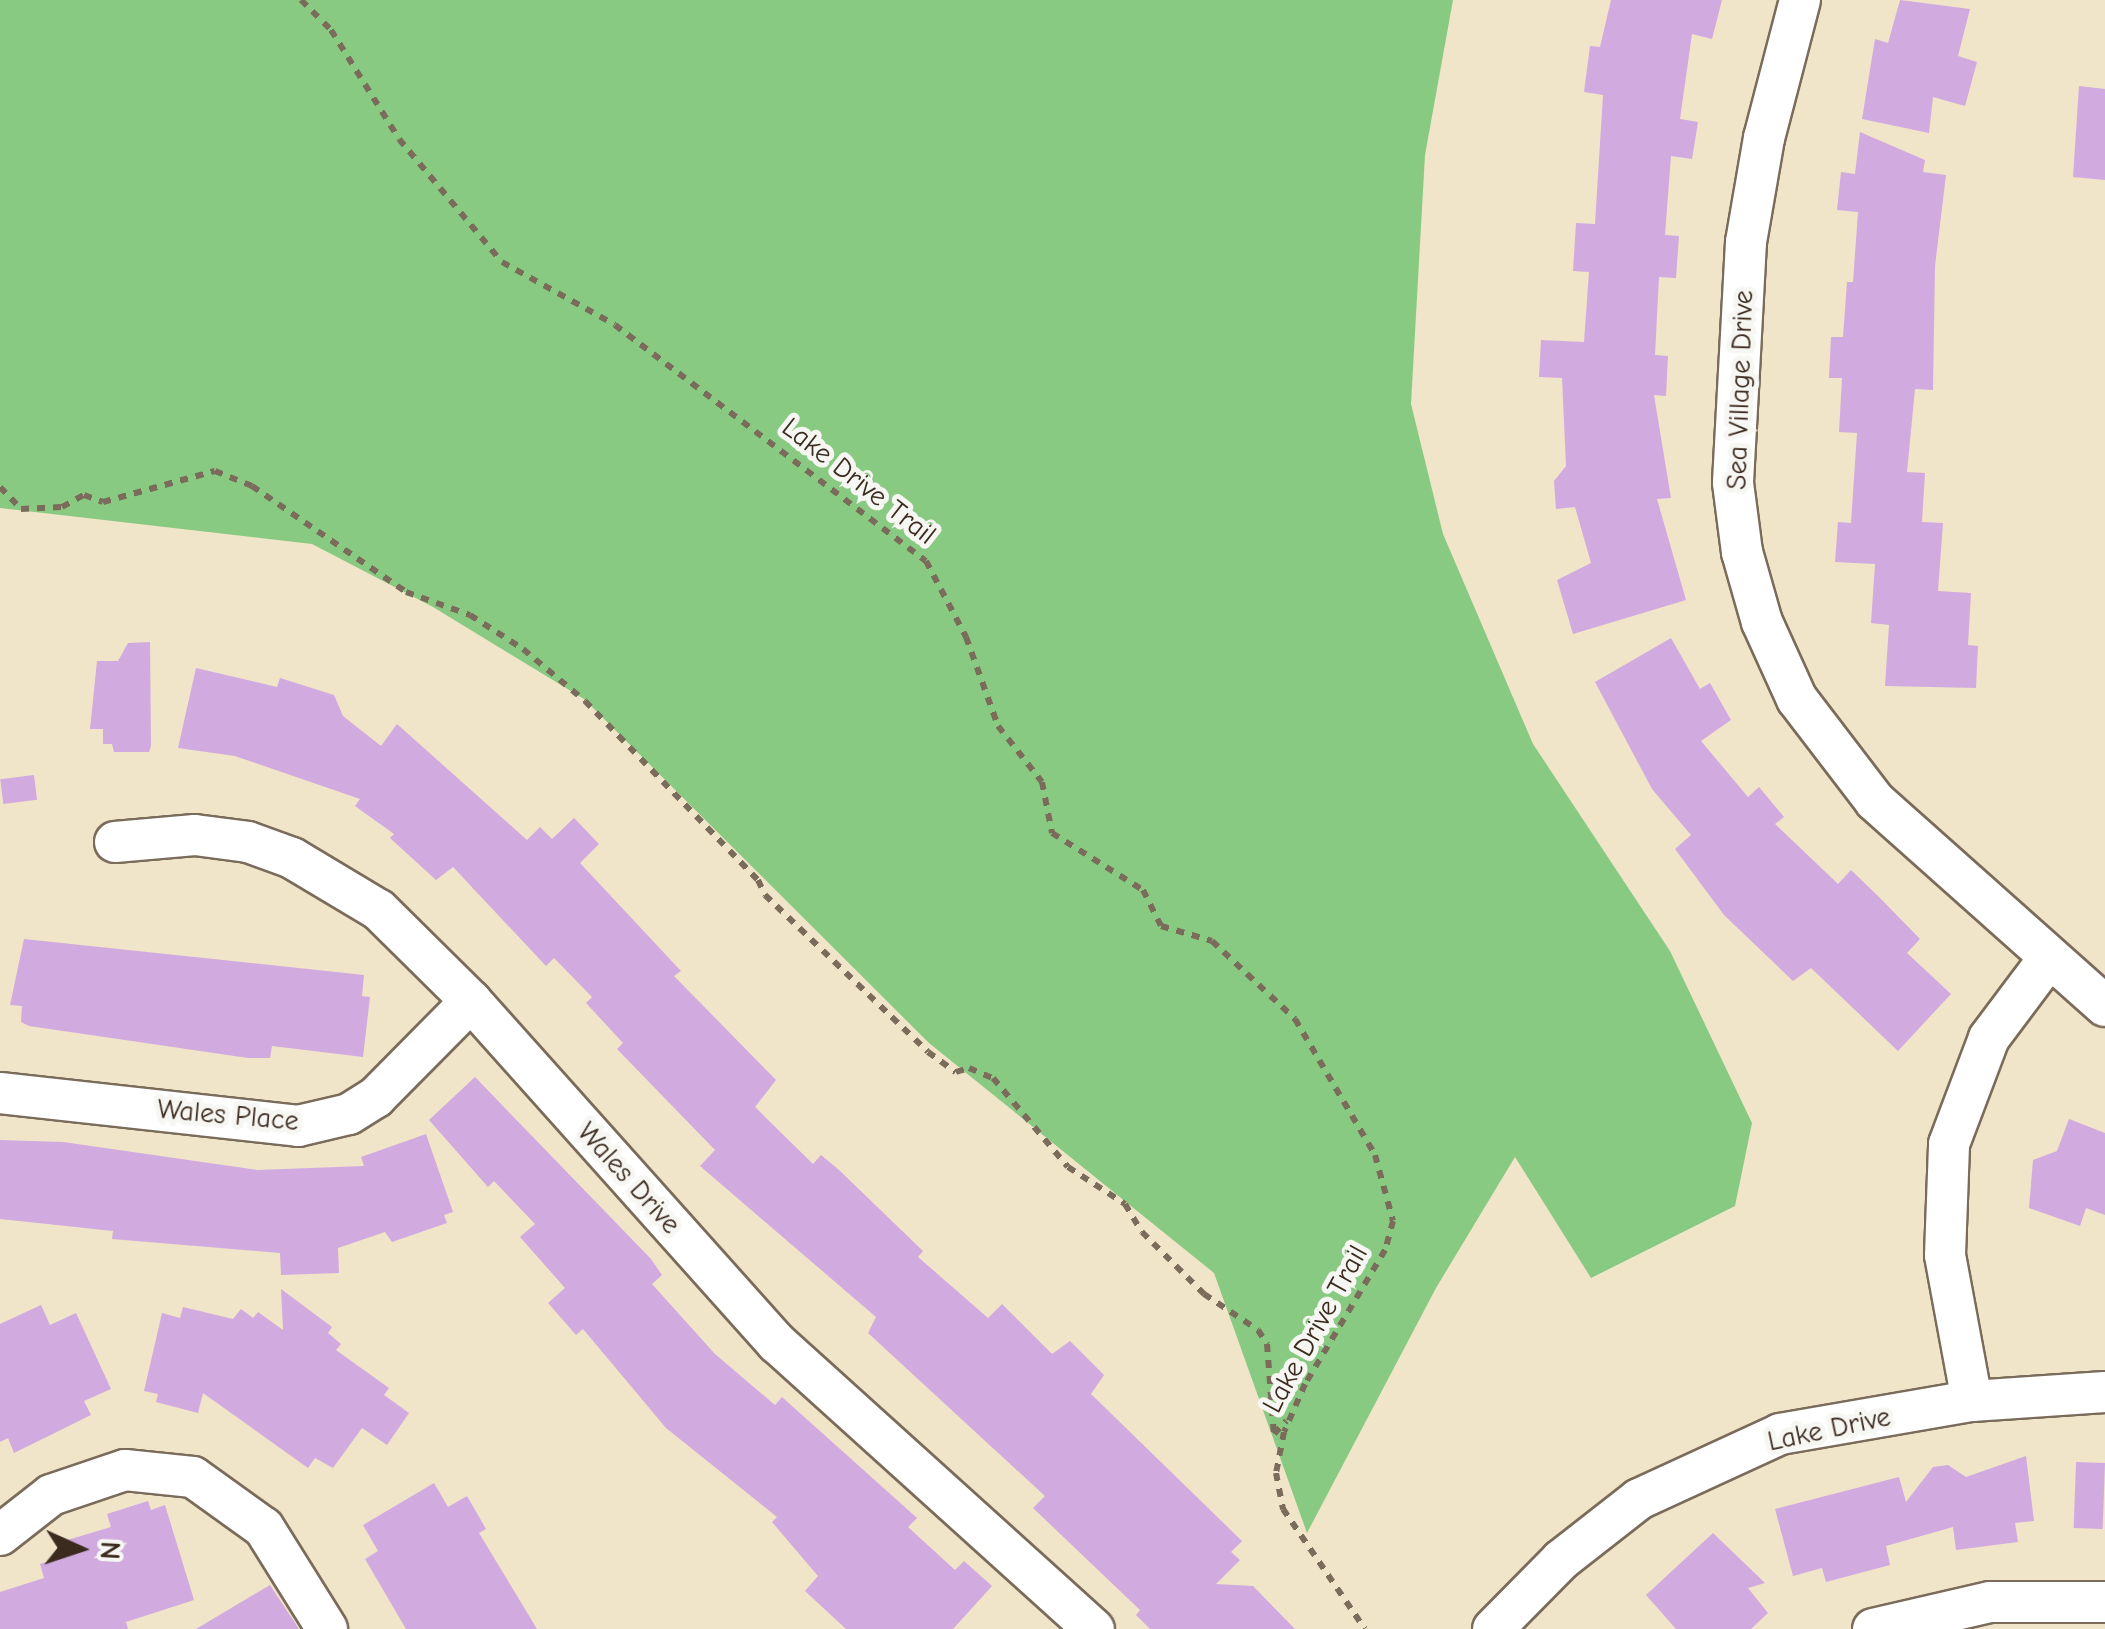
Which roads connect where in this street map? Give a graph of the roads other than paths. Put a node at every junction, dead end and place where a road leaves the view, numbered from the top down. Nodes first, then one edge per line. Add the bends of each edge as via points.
1 (1800, 0) edge
2 (116, 842) dead end
3 (2049, 958) junction
4 (471, 1002) junction
5 (2105, 1006) edge
6 (0, 1093) edge
7 (2105, 1392) edge
8 (1972, 1401) junction
9 (0, 1535) edge
10 (2105, 1602) edge
11 (327, 1629) edge
12 (1094, 1629) edge
13 (1494, 1629) edge
14 (1873, 1629) edge

1 - 3 street, Sea Village Drive via 1764,138 1746,242 1733,483 1742,552 1762,622 1797,699 1875,801
2 - 4 street, Wales Drive via 195,835 248,842 292,858 379,910
3 - 5 street, Sea Village Drive
3 - 8 street via 1989,1038 1949,1144 1945,1255
4 - 6 street, Wales Place via 376,1097 349,1114 298,1126
4 - 12 street, Wales Drive via 777,1343
7 - 8 street, Lake Drive
8 - 13 street, Lake Drive via 1780,1434 1640,1499 1561,1560
9 - 11 street via 51,1495 125,1470 193,1477 264,1528
10 - 14 street via 1990,1602

